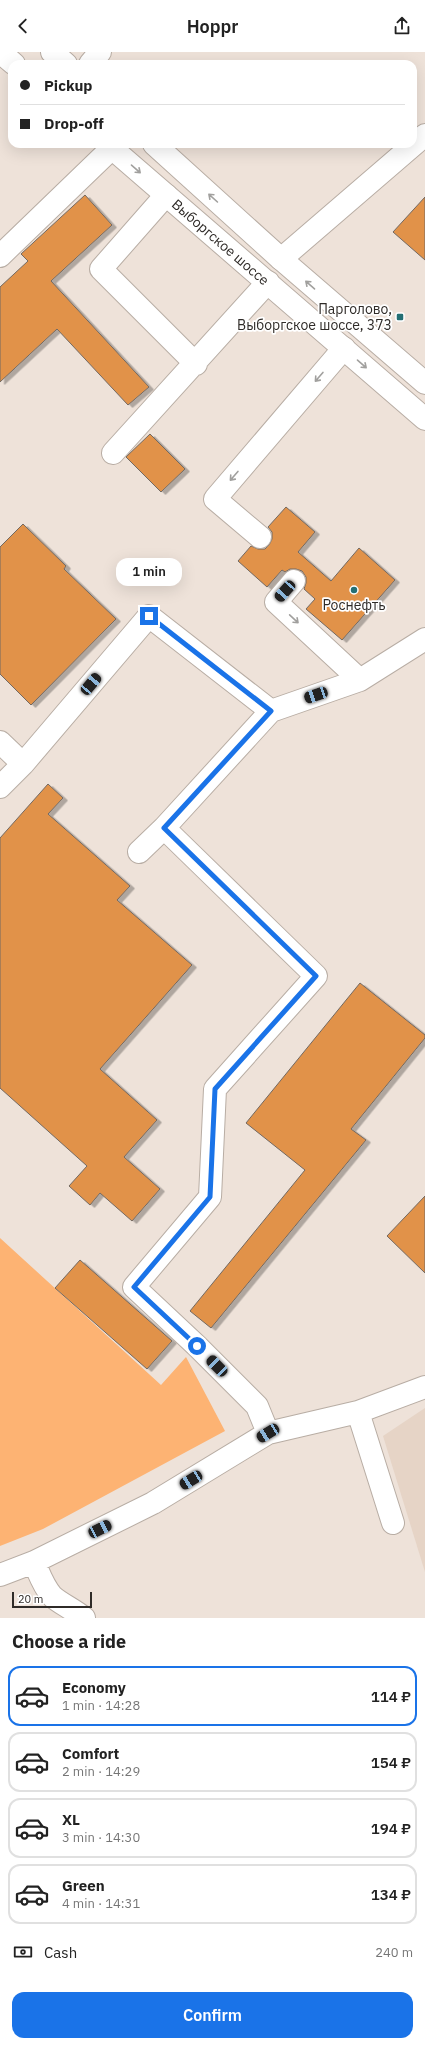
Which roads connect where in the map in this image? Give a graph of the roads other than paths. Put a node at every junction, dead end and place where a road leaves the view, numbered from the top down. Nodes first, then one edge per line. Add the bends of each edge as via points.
1 (0, 52) edge
2 (52, 52) edge
3 (100, 52) edge
4 (9, 60) edge
5 (61, 60) edge
6 (93, 60) edge
7 (425, 135) edge
8 (417, 142) edge
9 (107, 148) edge
10 (111, 148) edge
11 (158, 148) edge
12 (410, 148) edge
13 (166, 195) junction
14 (0, 256) edge
15 (281, 259) junction
16 (268, 282) junction
17 (344, 348) junction
18 (196, 364) junction
19 (425, 383) edge
20 (425, 419) edge
21 (113, 453) dead end
22 (260, 537) dead end
23 (294, 581) dead end
24 (425, 639) edge
25 (360, 680) junction
26 (271, 711) junction
27 (0, 742) edge
28 (23, 764) junction
29 (0, 787) edge
30 (164, 828) junction
31 (139, 852) dead end
32 (425, 1387) edge
33 (358, 1412) junction
34 (268, 1433) junction
35 (393, 1523) dead end
36 (34, 1562) junction
37 (0, 1575) edge
38 (84, 1618) edge

1 - 4 main road
2 - 5 main road
3 - 6 main road
7 - 8 main road
9 - 14 main road
10 -> 13 main road, Выборгское шоссе
15 -> 11 main road, Выборгское шоссе
12 - 15 main road
13 - 16 main road, Выборгское шоссе
13 - 18 main road via 101,269
19 -> 15 main road, Выборгское шоссе
16 - 17 main road, Выборгское шоссе
16 - 18 main road
17 -> 20 main road, Выборгское шоссе
17 -> 22 main road via 215,499
18 - 21 main road
23 -> 25 main road via 276,602
24 - 25 main road
25 - 26 main road
26 - 28 main road via 149,616
26 - 30 main road
27 - 28 main road
28 - 29 main road
30 - 31 main road
30 - 34 main road via 316,976 215,1089 210,1197 134,1287 257,1406
32 - 33 main road
33 - 34 main road
33 - 35 main road
34 - 36 main road via 153,1503
36 - 37 main road
36 - 38 main road via 43,1583 53,1597

